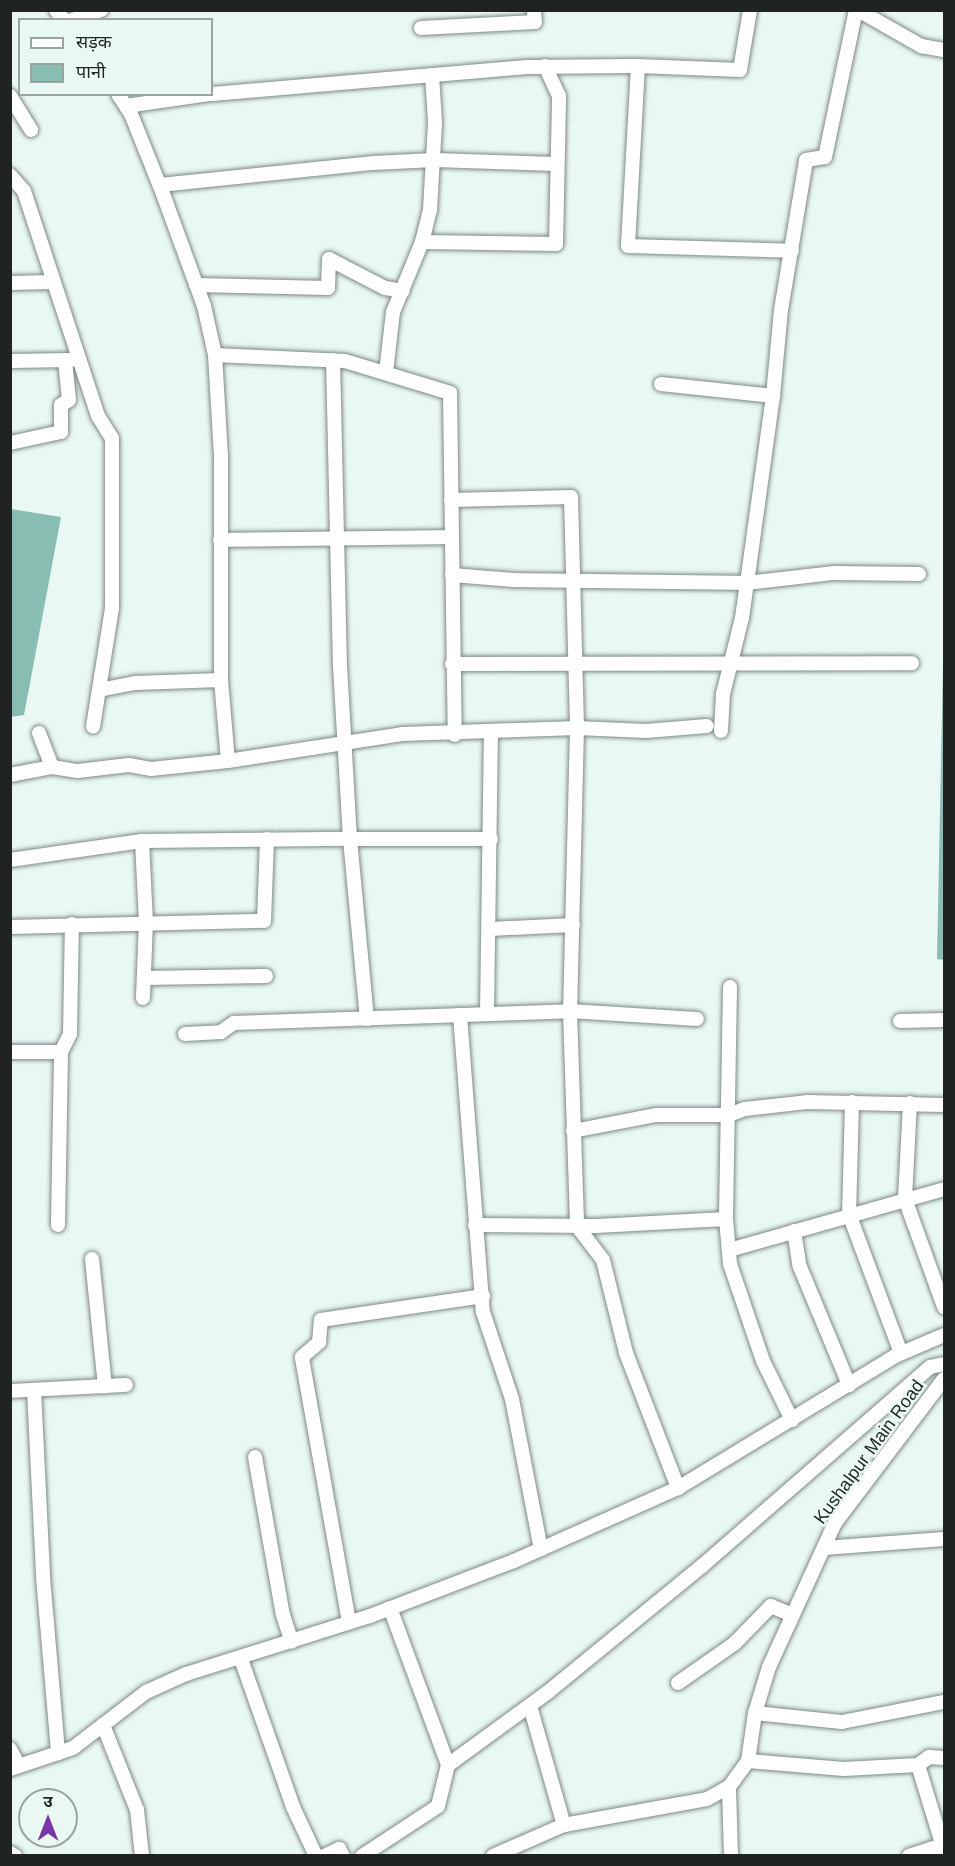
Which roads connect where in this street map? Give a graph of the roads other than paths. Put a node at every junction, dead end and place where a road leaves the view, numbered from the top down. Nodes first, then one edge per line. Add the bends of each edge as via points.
1 (101, 10) edge
2 (534, 10) edge
3 (750, 10) edge
4 (857, 10) edge
5 (78, 18) edge
6 (421, 28) dead end
7 (945, 50) edge
8 (545, 66) junction
9 (638, 66) junction
10 (432, 75) junction
11 (213, 94) edge
12 (10, 96) edge
13 (119, 96) edge
14 (196, 96) edge
15 (126, 106) junction
16 (31, 130) dead end
17 (434, 160) junction
18 (555, 164) junction
19 (10, 175) edge
20 (160, 185) junction
21 (422, 242) junction
22 (792, 251) junction
23 (52, 282) junction
24 (10, 283) edge
25 (196, 285) junction
26 (403, 291) junction
27 (215, 355) junction
28 (72, 360) junction
29 (333, 360) junction
30 (10, 361) edge
31 (386, 373) junction
32 (661, 384) dead end
33 (773, 396) junction
34 (10, 443) edge
35 (451, 500) junction
36 (452, 537) junction
37 (220, 540) junction
38 (338, 540) junction
39 (452, 574) junction
40 (919, 574) dead end
41 (576, 580) junction
42 (747, 583) junction
43 (733, 662) junction
44 (576, 663) junction
45 (912, 663) dead end
46 (452, 664) junction
47 (221, 680) junction
48 (99, 690) junction
49 (93, 726) dead end
50 (707, 726) dead end
51 (577, 728) junction
52 (721, 731) dead end
53 (39, 733) dead end
54 (491, 733) junction
55 (455, 735) junction
56 (346, 746) junction
57 (228, 761) junction
58 (52, 767) junction
59 (10, 775) edge
60 (267, 839) junction
61 (350, 839) junction
62 (491, 839) junction
63 (142, 841) junction
64 (10, 860) edge
65 (146, 922) junction
66 (72, 924) junction
67 (573, 925) junction
68 (10, 927) edge
69 (490, 929) junction
70 (266, 976) dead end
71 (144, 978) junction
72 (730, 987) dead end
73 (143, 998) dead end
74 (570, 1011) junction
75 (487, 1014) junction
76 (460, 1015) junction
77 (367, 1019) junction
78 (697, 1019) dead end
79 (945, 1020) edge
80 (900, 1021) dead end
81 (185, 1034) dead end
82 (10, 1052) edge
83 (61, 1052) junction
84 (852, 1102) junction
85 (910, 1103) junction
86 (945, 1105) edge
87 (729, 1115) junction
88 (573, 1131) junction
89 (945, 1190) edge
90 (904, 1199) junction
91 (849, 1214) junction
92 (726, 1219) junction
93 (58, 1225) dead end
94 (475, 1225) junction
95 (577, 1226) junction
96 (794, 1231) junction
97 (729, 1250) junction
98 (92, 1259) dead end
99 (483, 1296) junction
100 (945, 1307) edge
101 (945, 1335) edge
102 (901, 1353) junction
103 (945, 1364) edge
104 (945, 1379) edge
105 (126, 1384) dead end
106 (849, 1385) junction
107 (105, 1386) junction
108 (34, 1390) junction
109 (10, 1391) edge
110 (792, 1420) junction
111 (255, 1457) dead end
112 (678, 1488) junction
113 (945, 1539) edge
114 (824, 1548) junction
115 (541, 1550) junction
116 (390, 1608) junction
117 (792, 1615) junction
118 (350, 1622) junction
119 (292, 1642) junction
120 (241, 1659) junction
121 (678, 1683) dead end
122 (945, 1702) edge
123 (530, 1706) junction
124 (755, 1713) junction
125 (103, 1725) junction
126 (10, 1749) edge
127 (58, 1753) junction
128 (945, 1758) edge
129 (748, 1761) junction
130 (448, 1765) junction
131 (918, 1765) junction
132 (15, 1767) edge
133 (729, 1787) junction
134 (564, 1825) junction
135 (943, 1847) edge
136 (10, 1853) edge
137 (15, 1856) edge
138 (141, 1856) edge
139 (316, 1856) edge
140 (324, 1856) edge
141 (344, 1856) edge
142 (362, 1856) edge
143 (493, 1856) edge
144 (731, 1856) edge
145 (909, 1856) edge

1 - 5 street
2 - 6 street via 535,22
3 - 9 street via 740,70
4 - 7 street via 921,46
4 - 22 street via 825,157 806,160
8 - 9 street
8 - 10 street
8 - 18 street via 560,96
9 - 22 street via 628,246
10 - 11 street
10 - 17 street
12 - 16 street
13 - 15 street
14 - 15 street
15 - 20 street
17 - 18 street
17 - 20 street
17 - 21 street via 430,210
18 - 21 street via 556,244
19 - 23 street via 24,191
20 - 25 street
21 - 26 street
22 - 33 street via 781,310
23 - 24 street
23 - 28 street
25 - 26 street via 328,288 329,259 385,288
25 - 27 street
26 - 31 street via 393,312
27 - 29 street
27 - 37 street
28 - 30 street
28 - 34 street via 69,400 61,405 61,432
28 - 48 street via 112,438 112,608
29 - 31 street
29 - 38 street
31 - 35 street via 450,393
32 - 33 street
33 - 42 street
35 - 36 street
35 - 41 street via 571,497
36 - 38 street
36 - 39 street
37 - 38 street
37 - 47 street
38 - 56 street
39 - 41 street
39 - 46 street
40 - 42 street via 834,573
41 - 42 street
41 - 44 street
42 - 43 street
43 - 44 street
43 - 45 street
43 - 52 street via 723,694
44 - 46 street
44 - 51 street
46 - 55 street
47 - 48 street via 136,683
47 - 57 street
48 - 49 street
50 - 51 street via 646,732
51 - 54 street
51 - 67 street
53 - 58 street
54 - 55 street
54 - 62 street
55 - 56 street via 402,734
56 - 57 street
56 - 61 street
57 - 58 street via 151,769 129,765 78,771
58 - 59 street
60 - 61 street
60 - 63 street
60 - 65 street via 264,921
61 - 62 street
61 - 77 street
62 - 69 street
63 - 64 street
63 - 65 street
65 - 66 street
65 - 71 street
66 - 68 street
66 - 83 street via 70,1034
67 - 69 street
67 - 74 street
69 - 75 street
70 - 71 street
71 - 73 street
72 - 87 street
74 - 75 street
74 - 78 street
74 - 88 street
75 - 76 street
76 - 77 street
76 - 94 street via 473,1144
77 - 81 street via 234,1023 221,1032
79 - 80 street
82 - 83 street
83 - 93 street
84 - 85 street
84 - 87 street via 807,1102 745,1109
84 - 91 street
85 - 86 street
85 - 90 street
87 - 88 street via 656,1115
87 - 92 street
88 - 95 street
89 - 90 street
90 - 91 street
90 - 100 street
91 - 96 street
91 - 102 street
92 - 95 street
92 - 97 street
94 - 95 street
94 - 99 street
95 - 112 street via 603,1260 626,1353
96 - 97 street
96 - 106 street via 800,1267
97 - 110 street via 753,1333
98 - 107 street
99 - 115 street via 483,1312 512,1399
99 - 118 street via 321,1320 319,1342 302,1358
101 - 102 street
102 - 106 street
103 - 123 street via 930,1366 702,1566
104 - 114 street, Kushalpur Main Road via 835,1523
105 - 107 street
106 - 110 street
107 - 108 street
108 - 109 street
108 - 127 street via 43,1577
110 - 112 street
111 - 119 street via 283,1615
112 - 115 street
113 - 114 street
114 - 117 street, Kushalpur Main Road
115 - 116 street
116 - 118 street
116 - 130 street
117 - 121 street via 771,1606 734,1644
117 - 124 street, Kushalpur Main Road via 769,1667
118 - 119 street
119 - 120 street
120 - 125 street via 186,1674 146,1692
120 - 139 street via 293,1807
122 - 124 street via 842,1722
123 - 130 street
123 - 134 street
124 - 129 street, Kushalpur Main Road
125 - 127 street via 73,1748
125 - 138 street via 136,1810
126 - 132 street
127 - 132 street
128 - 131 street via 929,1756
129 - 131 street via 844,1769
129 - 133 street
130 - 142 street via 438,1806
131 - 135 street
133 - 134 street via 707,1799
133 - 144 street
134 - 143 street
135 - 145 street
136 - 137 street
140 - 141 street via 339,1849

